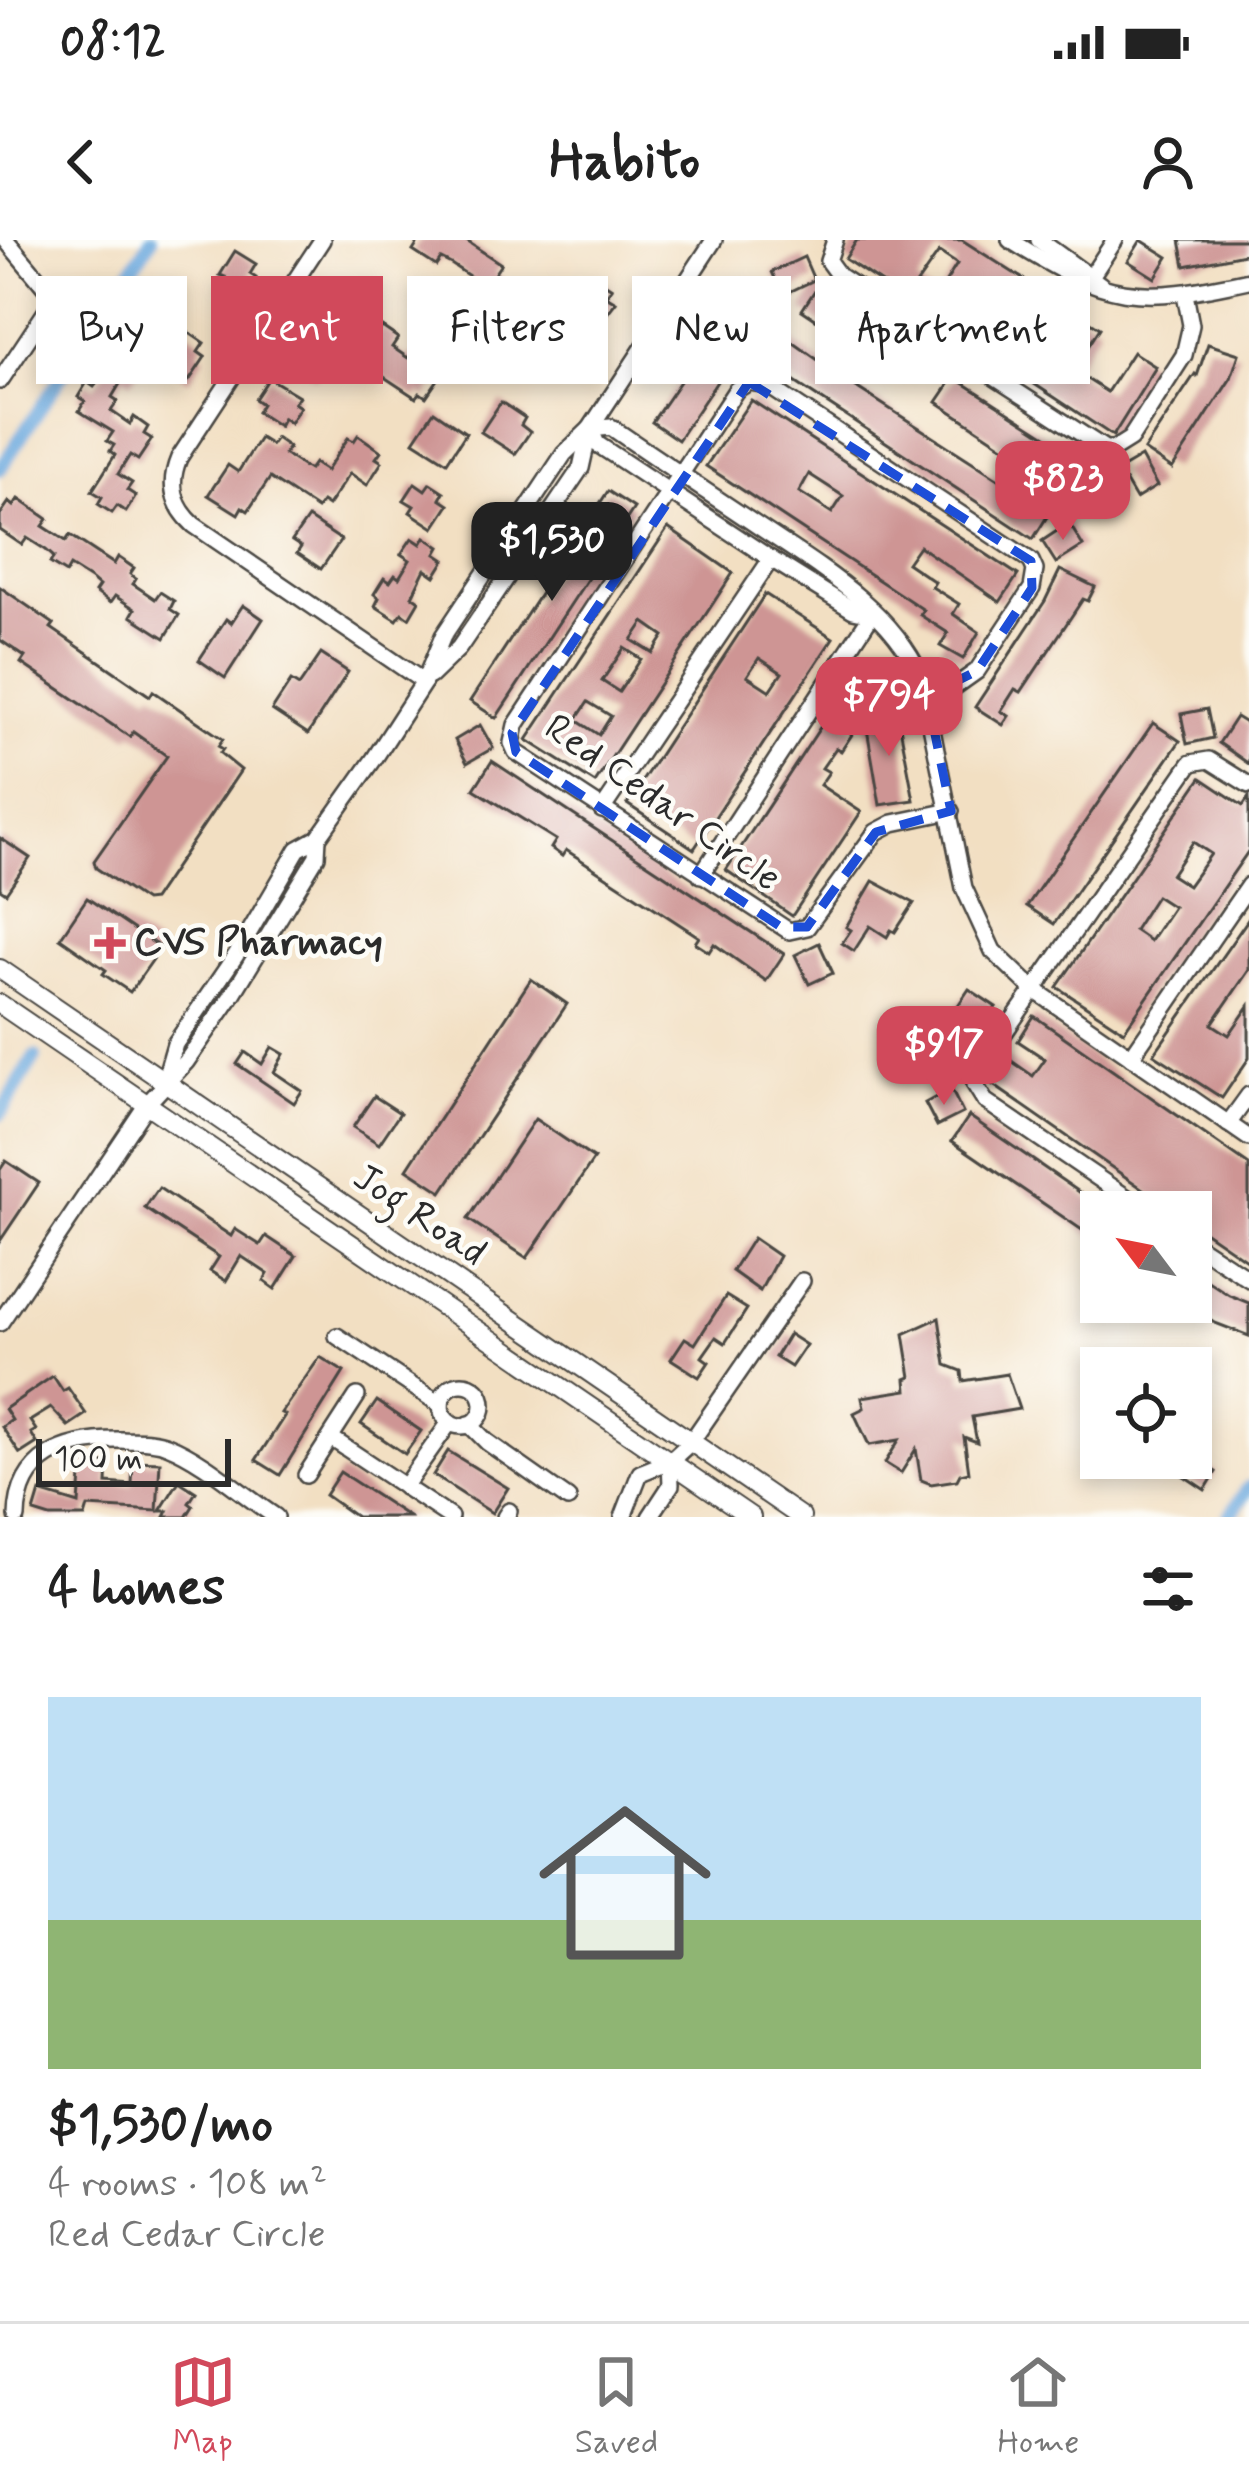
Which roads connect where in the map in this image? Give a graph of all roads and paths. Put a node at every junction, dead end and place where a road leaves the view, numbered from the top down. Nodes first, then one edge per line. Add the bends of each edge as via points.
1 (322, 240) edge
2 (714, 240) edge
3 (835, 240) edge
4 (1010, 240) edge
5 (1039, 240) edge
6 (1114, 240) edge
7 (16, 244) edge
8 (1249, 280) edge
9 (1098, 281) junction
10 (1185, 294) junction
11 (0, 381) edge
12 (590, 429) junction
13 (680, 473) junction
14 (668, 491) junction
15 (771, 559) junction
16 (872, 614) junction
17 (424, 682) junction
18 (927, 694) junction
19 (1249, 785) edge
20 (602, 810) junction
21 (951, 811) junction
22 (701, 875) junction
23 (1249, 885) edge
24 (0, 969) edge
25 (1033, 989) junction
26 (0, 1004) edge
27 (1131, 1057) junction
28 (164, 1082) junction
29 (1249, 1094) edge
30 (147, 1105) junction
31 (1228, 1124) junction
32 (1249, 1138) edge
33 (1118, 1191) edge
34 (1212, 1255) edge
35 (1249, 1280) edge
36 (802, 1281) dead end
37 (0, 1323) edge
38 (337, 1336) dead end
39 (357, 1396) dead end
40 (441, 1405) junction
41 (450, 1422) junction
42 (470, 1424) junction
43 (331, 1438) junction
44 (691, 1442) junction
45 (670, 1461) junction
46 (306, 1475) dead end
47 (404, 1487) junction
48 (568, 1498) dead end
49 (17, 1517) edge
50 (275, 1517) edge
51 (450, 1517) edge
52 (623, 1517) edge
53 (650, 1517) edge
54 (751, 1517) edge
55 (801, 1517) edge

1 - 17 street via 179,458 174,494 194,524
2 - 12 street
3 - 10 street via 829,261 839,276 1105,449 1130,439 1184,355
4 - 9 street via 1082,281
5 - 9 street
6 - 9 street
7 - 11 street via 51,304
8 - 10 street
9 - 10 street via 1142,297
12 - 13 street via 610,427
12 - 14 street via 597,444
12 - 17 street via 581,468 459,648
13 - 14 street, Red Cedar Circle
13 - 16 street via 850,588
13 - 18 street, Red Cedar Circle via 736,390 758,382 1031,561 1032,588 977,670
14 - 15 street
14 - 20 street, Red Cedar Circle via 512,734 516,752
15 - 16 street
15 - 20 street
16 - 18 street via 913,658
16 - 22 street
17 - 28 street via 318,838 317,856 252,963
18 - 21 street
19 - 25 street via 1209,760 1190,764
20 - 22 street, Red Cedar Circle
21 - 22 street, Red Cedar Circle via 876,832 799,930 781,927
21 - 25 street via 977,922 1007,968
23 - 27 street
24 - 28 main road, Jog Road
25 - 27 street
25 - 33 street via 975,1076 978,1094
26 - 30 main road, Jog Road
27 - 31 street
28 - 30 street
28 - 44 main road, Jog Road
29 - 31 street
30 - 37 street
30 - 45 main road, Jog Road
31 - 32 street
34 - 35 street
36 - 44 street
38 - 40 street
39 - 43 street
40 - 41 street
40 - 42 street via 452,1387 471,1387 482,1409
41 - 42 street
41 - 47 street
42 - 48 street
43 - 46 street
43 - 47 street
44 - 45 street
44 - 55 main road, Jog Road
45 - 52 street via 640,1473
45 - 53 street via 671,1486
45 - 54 main road, Jog Road
47 - 51 street
49 - 50 street via 29,1472 87,1440 165,1444

